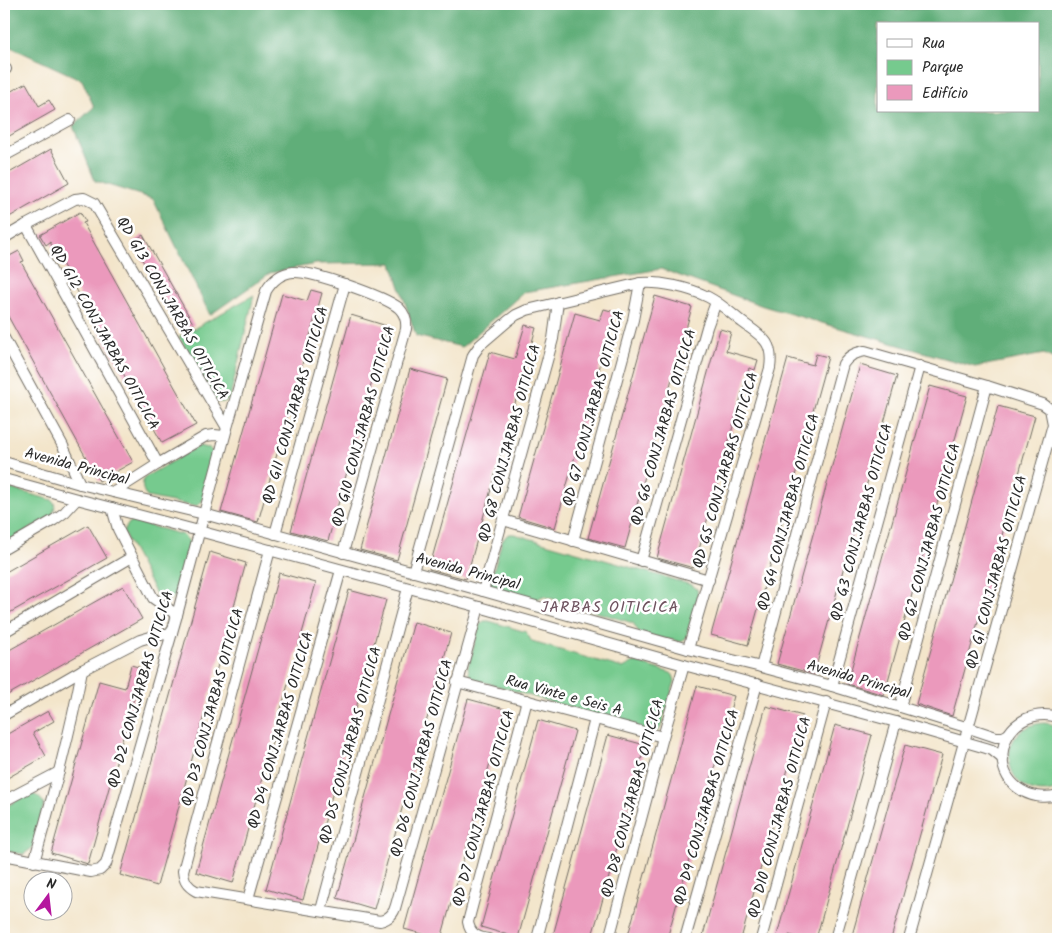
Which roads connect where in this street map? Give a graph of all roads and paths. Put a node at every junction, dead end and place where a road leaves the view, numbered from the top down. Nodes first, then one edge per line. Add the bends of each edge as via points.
1 (875, 4) edge
2 (987, 4) edge
3 (70, 120) dead end
4 (4, 156) edge
5 (26, 225) junction
6 (4, 238) edge
7 (640, 283) junction
8 (345, 284) junction
9 (558, 302) junction
10 (716, 302) junction
11 (4, 338) edge
12 (920, 366) junction
13 (987, 386) junction
14 (226, 432) junction
15 (4, 462) edge
16 (158, 464) junction
17 (4, 479) edge
18 (80, 484) junction
19 (114, 492) junction
20 (76, 499) junction
21 (112, 508) junction
22 (204, 514) junction
23 (502, 520) junction
24 (199, 531) junction
25 (275, 534) junction
26 (573, 541) junction
27 (4, 549) edge
28 (270, 550) junction
29 (343, 553) junction
30 (132, 556) junction
31 (641, 561) junction
32 (341, 570) junction
33 (413, 572) junction
34 (709, 580) junction
35 (408, 588) junction
36 (483, 591) junction
37 (479, 607) junction
38 (177, 615) junction
39 (585, 620) junction
40 (4, 632) edge
41 (172, 633) junction
42 (581, 636) junction
43 (688, 649) junction
44 (684, 665) junction
45 (761, 667) junction
46 (82, 670) junction
47 (457, 682) junction
48 (757, 684) junction
49 (832, 686) junction
50 (527, 700) junction
51 (826, 702) junction
52 (900, 706) junction
53 (4, 715) edge
54 (1058, 717) edge
55 (595, 719) junction
56 (896, 722) junction
57 (969, 728) junction
58 (1009, 734) junction
59 (663, 737) junction
60 (964, 742) junction
61 (1003, 758) junction
62 (59, 772) junction
63 (1058, 796) edge
64 (4, 801) edge
65 (4, 855) edge
66 (34, 862) junction
67 (248, 899) junction
68 (321, 910) junction
69 (488, 939) edge
70 (537, 939) edge
71 (609, 939) edge
72 (685, 939) edge
73 (760, 939) edge
74 (835, 939) edge
75 (910, 939) edge

1 - 2 path via 898,10
3 - 4 street
5 - 6 street
5 - 14 street, QD G13 CONJ.JARBAS OITICICA via 76,199 84,198 94,203
5 - 16 street, QD G12 CONJ.JARBAS OITICICA
7 - 9 street
7 - 10 street via 664,284 698,292
7 - 26 street, QD G7 CONJ.JARBAS OITICICA via 633,320
8 - 14 street via 295,272 278,277 271,283
8 - 25 street, QD G11 CONJ.JARBAS OITICICA
8 - 29 street, QD G10 CONJ.JARBAS OITICICA via 399,308 404,314 406,329
9 - 23 street, QD G8 CONJ.JARBAS OITICICA via 553,339
9 - 33 street via 516,315 480,344 473,355
10 - 31 street, QD G6 CONJ.JARBAS OITICICA
10 - 34 street, QD G5 CONJ.JARBAS OITICICA via 763,338 770,348 771,359
11 - 18 street
12 - 13 street
12 - 45 street, QD G4 CONJ.JARBAS OITICICA via 866,351 856,353 843,364
12 - 49 street, QD G3 CONJ.JARBAS OITICICA
13 - 52 street, QD G2 CONJ.JARBAS OITICICA
13 - 57 street, QD G1 CONJ.JARBAS OITICICA via 1043,404 1050,409 1053,424
14 - 16 street via 206,436
14 - 22 street
15 - 18 street, Avenida Principal
16 - 19 street
17 - 20 street, Avenida Principal
18 - 19 street, Avenida Principal
19 - 22 street, Avenida Principal
20 - 21 street, Avenida Principal
20 - 27 street via 54,520
21 - 24 street, Avenida Principal
21 - 30 street via 118,530
22 - 24 street, QD D2 CONJ.JARBAS OITICICA
22 - 25 street, Avenida Principal
23 - 26 street
23 - 36 street, QD G8 CONJ.JARBAS OITICICA
24 - 28 street, Avenida Principal
24 - 38 street, QD D2 CONJ.JARBAS OITICICA
25 - 29 street, Avenida Principal
26 - 31 street
28 - 32 street, Avenida Principal
28 - 67 street, QD D3 CONJ.JARBAS OITICICA via 183,871 186,883 196,891
29 - 33 street, Avenida Principal
30 - 38 street via 154,598
30 - 40 street
31 - 34 street
32 - 35 street, Avenida Principal
32 - 67 street, QD D4 CONJ.JARBAS OITICICA
33 - 36 street, Avenida Principal
34 - 43 street, QD G5 CONJ.JARBAS OITICICA
35 - 37 street, Avenida Principal
35 - 68 street, QD D5 CONJ.JARBAS OITICICA
36 - 39 street, Avenida Principal
37 - 42 street, Avenida Principal
37 - 47 street, QD D6 CONJ.JARBAS OITICICA
38 - 41 street, QD D2 CONJ.JARBAS OITICICA
39 - 42 street
39 - 43 street, Avenida Principal
41 - 46 street via 140,640
41 - 66 street, QD D2 CONJ.JARBAS OITICICA via 106,864 91,872
42 - 44 street, Avenida Principal
43 - 45 street, Avenida Principal
44 - 48 street, Avenida Principal
44 - 59 street, QD D8 CONJ.JARBAS OITICICA
45 - 49 street, Avenida Principal
46 - 53 street
46 - 62 street
47 - 50 street, Rua Vinte e Seis A
47 - 68 street, QD D6 CONJ.JARBAS OITICICA via 394,911 380,921
48 - 51 street, Avenida Principal
48 - 72 street, QD D9 CONJ.JARBAS OITICICA
49 - 52 street, Avenida Principal
50 - 55 street, Rua Vinte e Seis A
50 - 69 street, QD D7 CONJ.JARBAS OITICICA via 468,922 473,934
51 - 56 street, Avenida Principal
51 - 73 street, QD D10 CONJ.JARBAS OITICICA
52 - 57 street, Avenida Principal
54 - 58 street via 1035,715 1014,727
55 - 59 street, Rua Vinte e Seis A
55 - 70 street
56 - 60 street, Avenida Principal
56 - 74 street
57 - 58 street, Avenida Principal via 996,737
57 - 60 street, QD G1 CONJ.JARBAS OITICICA
58 - 61 street
59 - 71 street, QD D8 CONJ.JARBAS OITICICA
60 - 61 street, Avenida Principal via 992,750
60 - 75 street, QD G1 CONJ.JARBAS OITICICA
61 - 63 street via 1007,775 1018,788 1041,798
62 - 64 street
62 - 66 street
65 - 66 street
67 - 68 street

